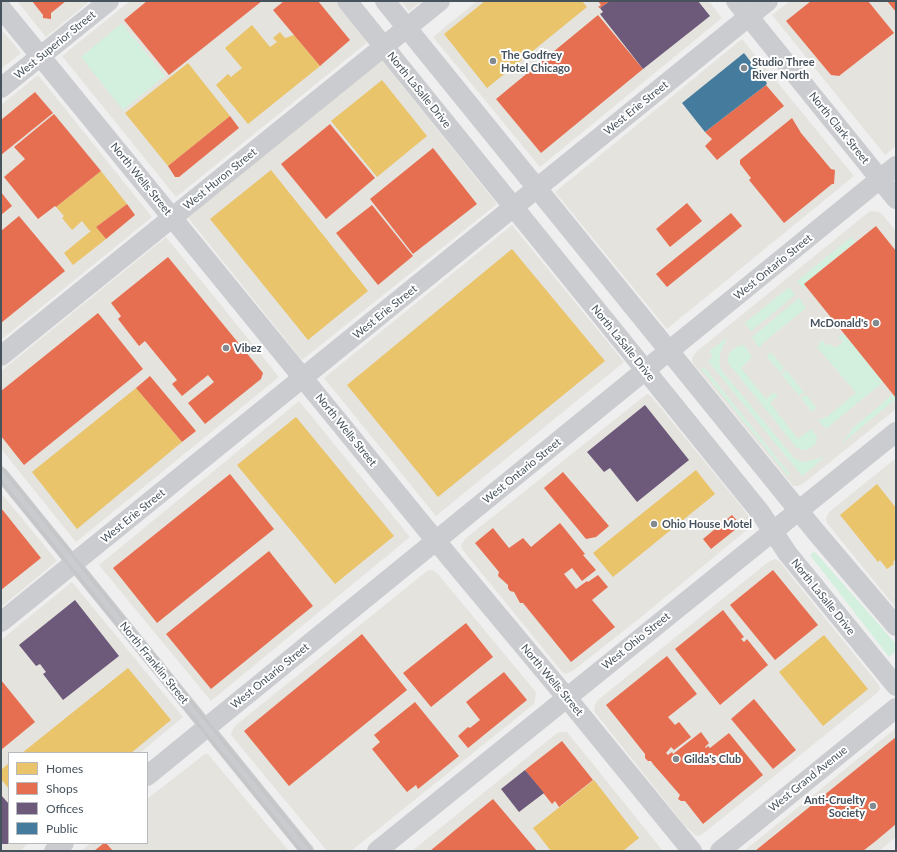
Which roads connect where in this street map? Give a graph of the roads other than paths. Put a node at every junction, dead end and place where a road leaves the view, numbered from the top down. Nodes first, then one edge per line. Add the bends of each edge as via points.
1 (109, 1) edge
2 (347, 1) edge
3 (385, 1) edge
4 (440, 1) edge
5 (736, 1) edge
6 (768, 1) edge
7 (1, 8) edge
8 (749, 17) junction
9 (406, 28) junction
10 (384, 46) junction
11 (40, 57) junction
12 (1, 88) edge
13 (896, 166) edge
14 (880, 179) junction
15 (537, 188) junction
16 (896, 199) edge
17 (514, 207) junction
18 (172, 218) junction
19 (669, 351) junction
20 (1, 356) edge
21 (645, 370) junction
22 (303, 378) junction
23 (896, 432) edge
24 (1, 474) edge
25 (798, 510) junction
26 (773, 531) junction
27 (436, 541) junction
28 (74, 563) junction
29 (1, 622) edge
30 (896, 626) edge
31 (896, 686) edge
32 (567, 698) junction
33 (896, 708) edge
34 (207, 727) junction
35 (148, 775) edge
36 (63, 844) edge
37 (54, 851) edge
38 (307, 851) edge
39 (377, 851) edge
40 (692, 851) edge
41 (720, 851) edge

1 - 11 main road, West Superior Street
2 - 10 main road, North LaSalle Drive
3 - 9 main road
4 - 9 main road, West Huron Street
5 - 8 main road, North Clark Street
6 - 8 main road, West Erie Street
7 - 11 main road, North Wells Street
8 - 14 main road, North Clark Street
8 - 15 main road, West Erie Street
9 - 10 main road, West Huron Street
9 - 15 main road
10 - 17 main road, North LaSalle Drive
10 - 18 main road, West Huron Street
11 - 12 main road, West Superior Street
11 - 18 main road, North Wells Street
13 - 14 main road, West Ontario Street
14 - 16 main road, North Clark Street
14 - 19 main road, West Ontario Street
15 - 17 main road, West Erie Street
15 - 19 main road
17 - 21 main road, North LaSalle Drive
17 - 22 main road, West Erie Street
18 - 20 main road, West Huron Street
18 - 22 main road, North Wells Street
19 - 21 main road, West Ontario Street
19 - 25 main road
21 - 26 main road, North LaSalle Drive via 756,506
21 - 27 main road, West Ontario Street
22 - 27 main road, North Wells Street
22 - 28 main road, West Erie Street
23 - 25 main road, West Ohio Street
24 - 28 street, North Franklin Street
25 - 26 main road, West Ohio Street
25 - 30 main road
26 - 31 main road, North LaSalle Drive via 788,554
26 - 32 main road, West Ohio Street
27 - 32 main road, North Wells Street
27 - 34 main road, West Ontario Street
28 - 29 main road, West Erie Street
28 - 34 street, North Franklin Street
32 - 39 main road, West Ohio Street
32 - 40 main road, North Wells Street
33 - 41 main road, West Grand Avenue
34 - 35 main road, West Ontario Street
34 - 38 street, North Franklin Street
36 - 37 main road

